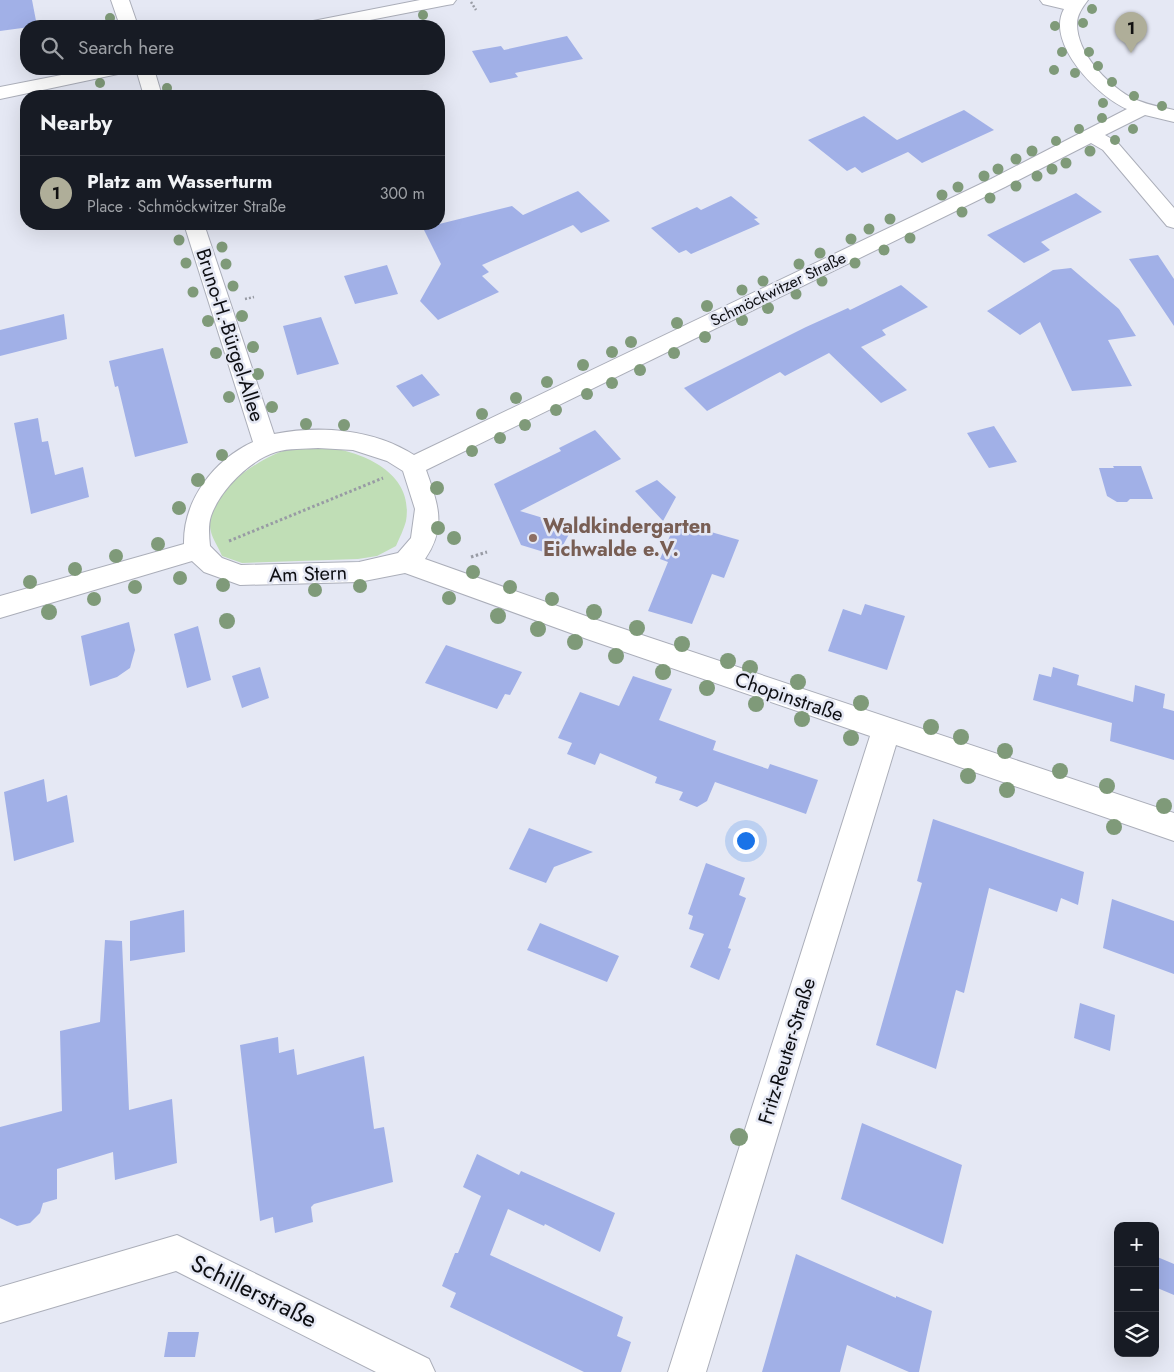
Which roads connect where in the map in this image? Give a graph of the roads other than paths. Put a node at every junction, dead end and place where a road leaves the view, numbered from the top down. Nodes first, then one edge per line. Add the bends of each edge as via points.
1 (120, 0) edge
2 (446, 0) edge
3 (1048, 0) edge
4 (1076, 3) edge
5 (128, 20) edge
6 (344, 20) edge
7 (88, 75) edge
8 (147, 75) edge
9 (152, 90) edge
10 (0, 93) edge
11 (1142, 109) junction
12 (1174, 116) edge
13 (1092, 136) junction
14 (1174, 221) edge
15 (196, 230) edge
16 (266, 446) junction
17 (413, 466) junction
18 (197, 550) junction
19 (406, 562) junction
20 (0, 607) edge
21 (886, 730) junction
22 (1174, 827) edge
23 (0, 1304) edge
24 (416, 1372) edge
25 (687, 1372) edge

1 - 5 street
2 - 6 street
3 - 4 street
4 - 11 street via 1069,16 1069,36 1086,68 1117,97
7 - 10 street
8 - 9 street
11 - 12 street
11 - 13 street, Schmöckwitzer Straße
13 - 14 street via 1110,146
13 - 17 street, Schmöckwitzer Straße
15 - 16 street, Bruno-H.-Bürgel-Allee
16 - 17 street via 283,441 318,439 354,441 396,455
16 - 18 street via 248,456 214,488 199,515
17 - 19 street via 427,509 424,539
18 - 19 street, Am Stern via 213,565 240,575 359,572
18 - 20 street
19 - 21 street, Chopinstraße via 444,578
21 - 22 street, Chopinstraße
21 - 25 street, Fritz-Reuter-Straße
23 - 24 street, Schillerstraße via 178,1253

